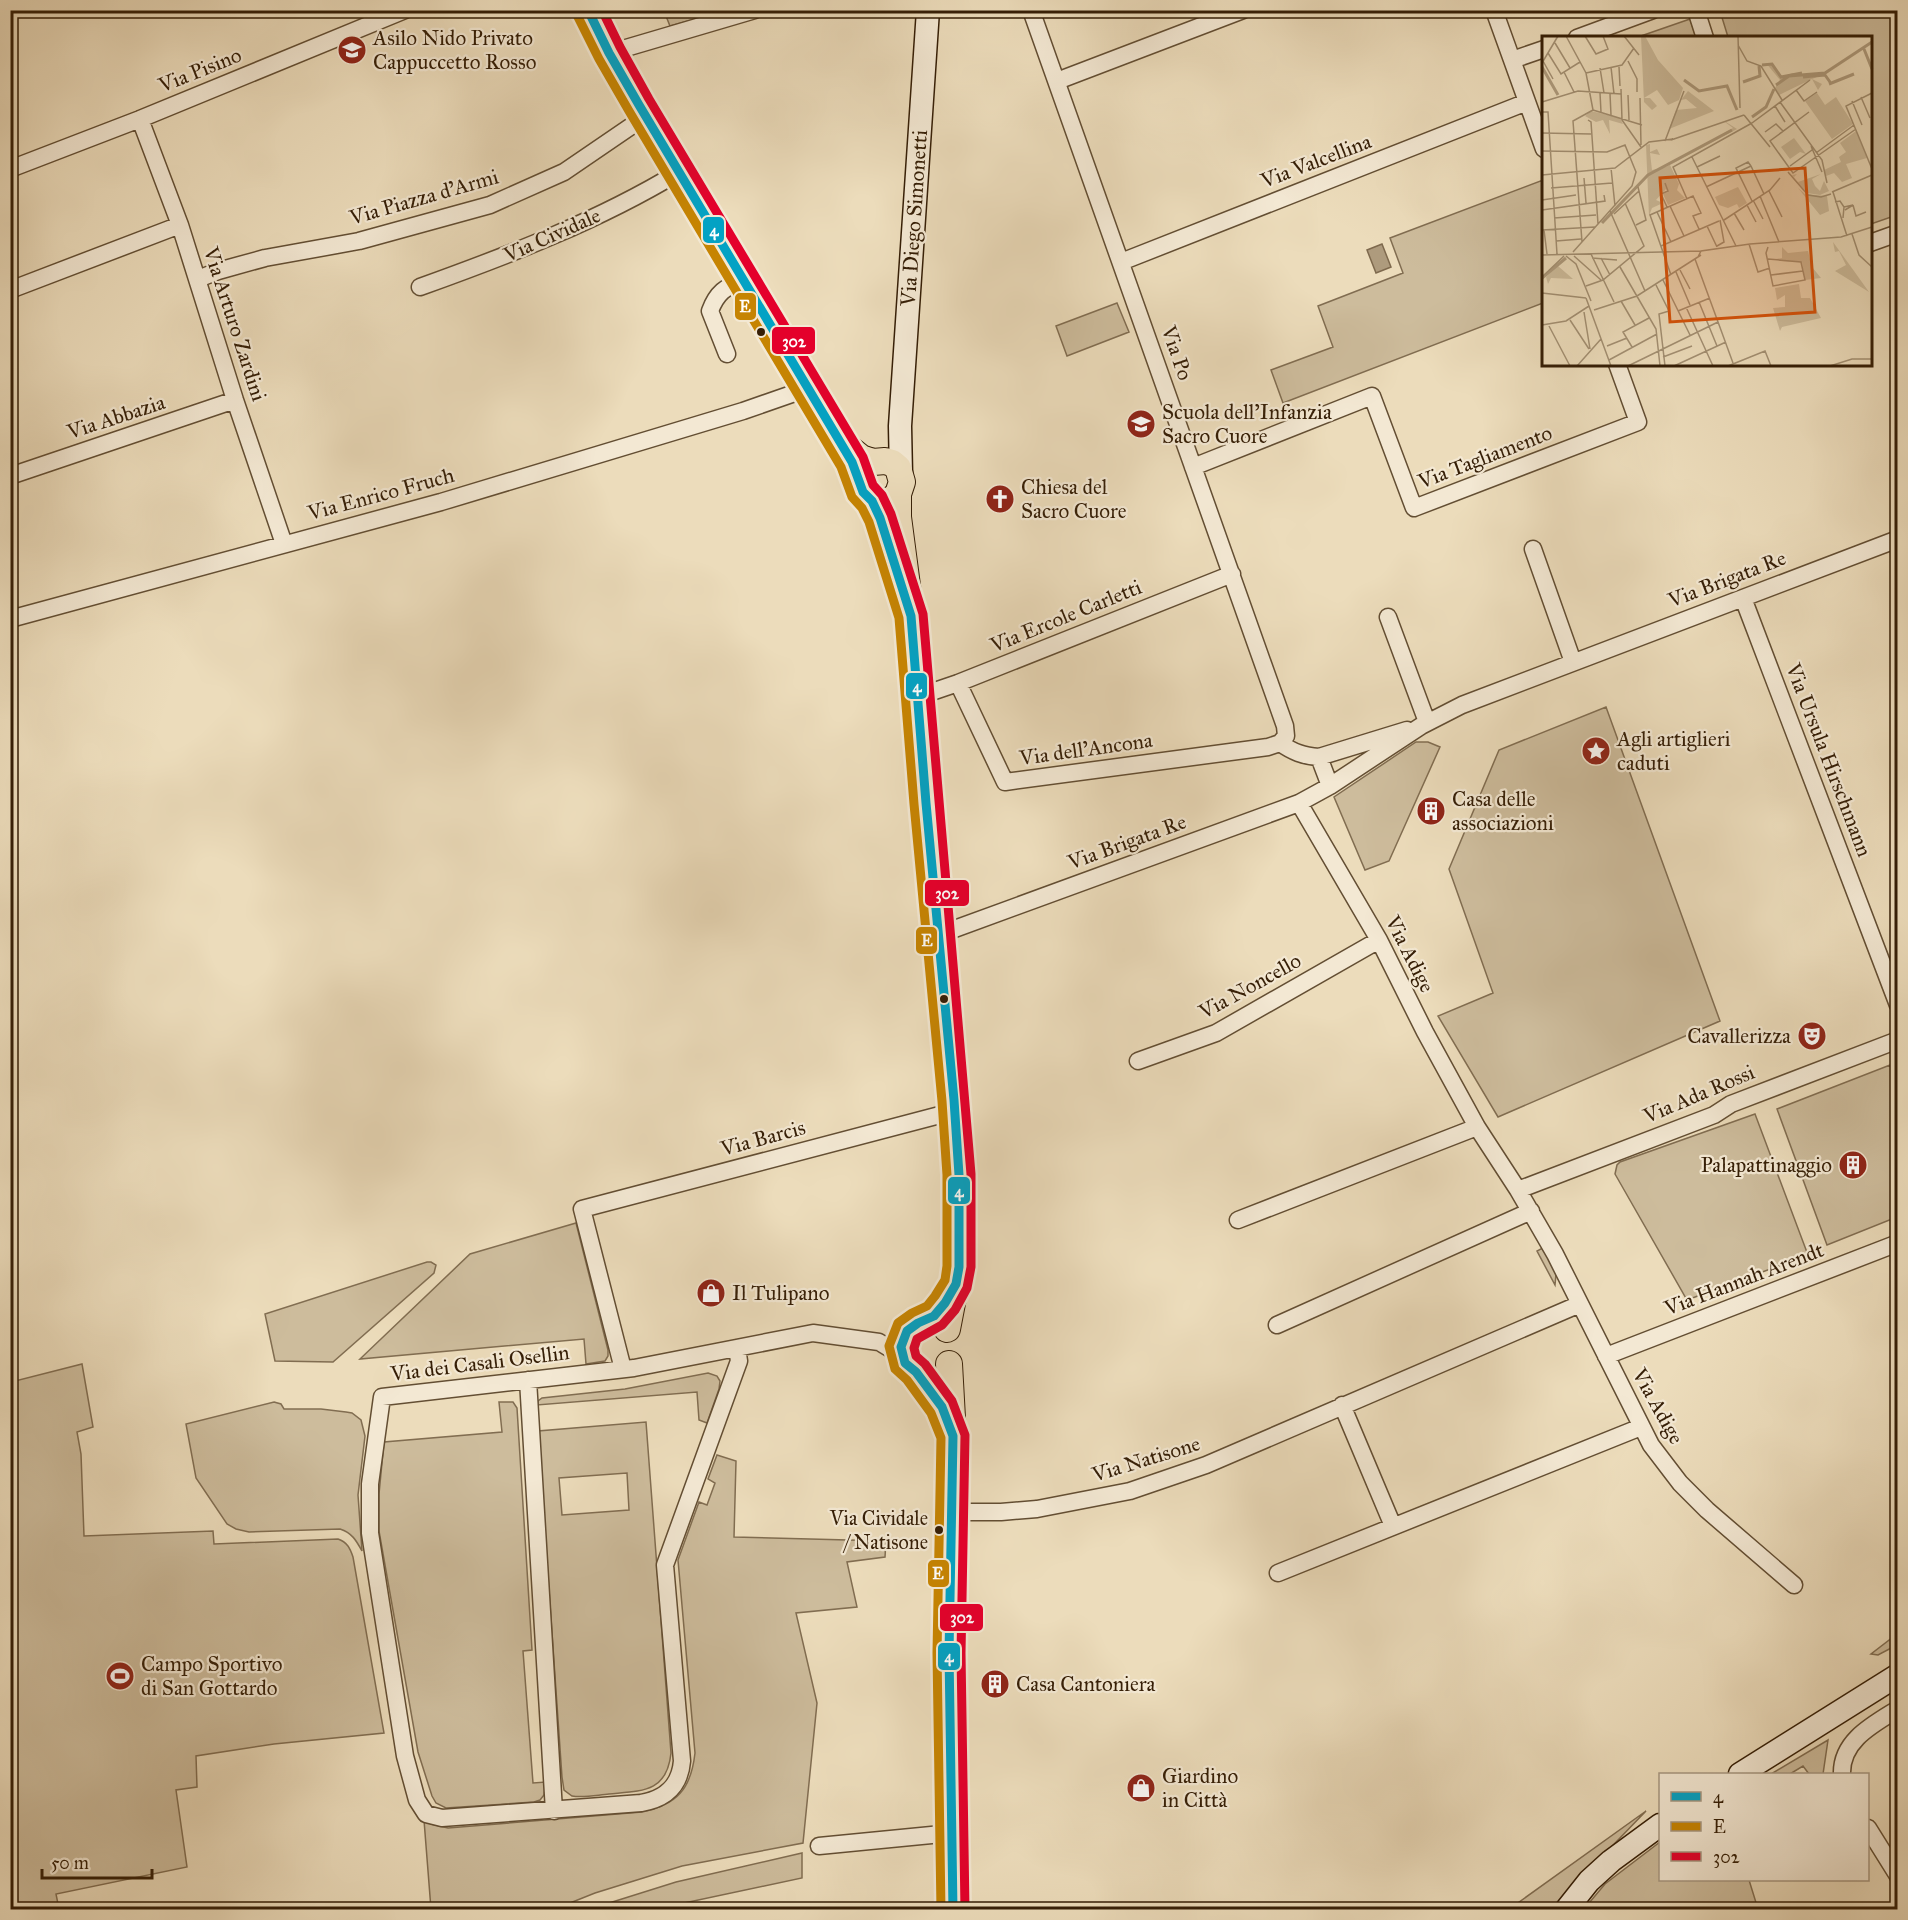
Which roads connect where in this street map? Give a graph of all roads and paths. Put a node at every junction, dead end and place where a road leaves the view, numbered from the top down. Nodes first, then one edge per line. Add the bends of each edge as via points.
1 (405, 10) edge
2 (588, 10) edge
3 (755, 10) edge
4 (928, 10) edge
5 (1031, 10) edge
6 (1243, 10) edge
7 (1494, 10) edge
8 (1653, 10) edge
9 (1696, 10) edge
10 (1582, 36) edge
11 (1704, 36) edge
12 (1542, 50) edge
13 (609, 53) junction
14 (1512, 60) junction
15 (1057, 81) junction
16 (1527, 102) junction
17 (646, 116) junction
18 (140, 119) junction
19 (1542, 143) edge
20 (10, 169) edge
21 (679, 172) junction
22 (180, 225) junction
23 (1898, 233) edge
24 (1872, 242) edge
25 (1121, 262) junction
26 (198, 279) junction
27 (743, 279) junction
28 (420, 287) dead end
29 (10, 290) edge
30 (727, 354) dead end
31 (1618, 366) edge
32 (805, 382) junction
33 (235, 400) junction
34 (900, 426) junction
35 (835, 431) junction
36 (875, 462) junction
37 (1193, 467) junction
38 (10, 476) edge
39 (900, 485) junction
40 (866, 493) junction
41 (1898, 539) edge
42 (284, 544) junction
43 (1533, 549) dead end
44 (1232, 574) junction
45 (1743, 598) junction
46 (910, 616) junction
47 (1388, 616) dead end
48 (10, 619) edge
49 (1572, 662) junction
50 (958, 683) junction
51 (917, 697) junction
52 (1424, 724) junction
53 (1368, 741) junction
54 (1280, 743) junction
55 (1319, 757) junction
56 (1375, 757) junction
57 (1330, 786) junction
58 (1299, 803) junction
59 (938, 935) junction
60 (1379, 940) junction
61 (1898, 1005) edge
62 (1898, 1040) edge
63 (1138, 1061) dead end
64 (955, 1111) junction
65 (1477, 1127) junction
66 (1518, 1190) junction
67 (1531, 1211) junction
68 (1238, 1220) dead end
69 (1898, 1243) edge
70 (1580, 1304) junction
71 (1277, 1325) dead end
72 (926, 1327) junction
73 (879, 1342) junction
74 (737, 1348) junction
75 (1606, 1356) junction
76 (909, 1364) junction
77 (949, 1364) junction
78 (623, 1369) junction
79 (528, 1380) junction
80 (1342, 1405) junction
81 (1641, 1427) junction
82 (953, 1436) junction
83 (951, 1512) junction
84 (1393, 1526) junction
85 (1278, 1573) dead end
86 (1794, 1585) dead end
87 (1898, 1675) edge
88 (1898, 1709) edge
89 (1842, 1769) edge
90 (1742, 1773) edge
91 (554, 1811) junction
92 (1659, 1827) edge
93 (1869, 1830) edge
94 (952, 1833) junction
95 (819, 1846) dead end
96 (1898, 1876) edge
97 (952, 1910) edge
98 (1566, 1910) edge

1 - 18 street, Via Pisino
2 - 13 main road
3 - 13 street
4 - 34 main road, Via Diego Simonetti
5 - 15 street, Via Po
6 - 15 street
7 - 14 street
8 - 10 street
9 - 11 street
12 - 14 street
13 - 17 main road
14 - 16 street
15 - 25 street, Via Po
16 - 19 street
16 - 25 street, Via Valcellina
17 - 21 main road
17 - 26 street, Via Piazza d'Armi via 564,172 490,205 359,242 266,258
18 - 20 street, Via Pisino
18 - 22 street, Via Arturo Zardini
21 - 27 main road
21 - 28 street, Via Cividale via 622,204 510,255
22 - 26 street, Via Arturo Zardini
22 - 29 street
23 - 24 street
25 - 37 street, Via Po
26 - 33 street, Via Arturo Zardini
27 - 30 street via 724,289 710,311
27 - 32 main road
31 - 37 street, Via Tagliamento via 1638,422 1414,508 1372,396
32 - 35 main road
32 - 42 street, Via Enrico Fruch via 743,411 452,499
33 - 38 street, Via Abbazia
33 - 42 street, Via Arturo Zardini
34 - 36 main road, Via Diego Simonetti via 889,452
34 - 39 main road, Via Diego Simonetti
35 - 36 main road via 856,455
35 - 40 main road
36 - 39 main road via 892,464
36 - 40 main road via 861,476
37 - 44 street, Via Po
39 - 40 main road via 886,502
39 - 46 main road via 898,517
40 - 46 main road
41 - 45 street, Via Brigata Re
42 - 48 street, Via Enrico Fruch
43 - 49 street
44 - 50 street, Via Ercole Carletti
44 - 54 street, Via Po via 1285,726 1286,736
45 - 49 street, Via Brigata Re
45 - 61 street, Via Ursula Hirschmann
46 - 51 main road
47 - 52 street
49 - 52 street, Via Brigata Re
50 - 51 street, Via Ercole Carletti
50 - 54 street, Via dell'Ancona via 1005,782
51 - 59 main road
52 - 53 street, Via Brigata Re
52 - 56 street, Via Brigata Re
53 - 55 street, Via Brigata Re
53 - 56 street
54 - 55 street via 1305,757
55 - 57 street
56 - 57 street, Via Brigata Re
57 - 58 street, Via Brigata Re
58 - 59 street, Via Brigata Re
58 - 60 street, Via Adige
59 - 64 main road
60 - 63 street, Via Noncello via 1216,1033
60 - 65 street, Via Adige
62 - 66 street, Via Ada Rossi
64 - 72 main road via 959,1267 956,1284
64 - 78 street, Via Barcis via 582,1209
65 - 66 street, Via Adige
65 - 68 street
66 - 67 street, Via Adige
67 - 70 street, Via Adige
67 - 71 street
69 - 75 street, Via Hannah Arendt
70 - 75 street, Via Adige
70 - 80 street, Via Natisone
72 - 73 street, Via dei Casali Osellin
72 - 76 main road via 901,1347
72 - 77 main road via 951,1335 954,1350
73 - 74 street, Via dei Casali Osellin via 813,1333
73 - 76 street, Via dei Casali Osellin
74 - 78 street, Via dei Casali Osellin
74 - 91 street via 739,1361 665,1565 681,1772 667,1794 650,1802
75 - 81 street, Via Adige
76 - 77 main road via 930,1375
76 - 82 main road via 942,1407
77 - 82 main road
78 - 79 street, Via dei Casali Osellin
79 - 91 street
79 - 91 street, Via dei Casali Osellin via 382,1397 370,1484 370,1533 405,1756 417,1800 426,1814 442,1818
80 - 83 street, Via Natisone via 1206,1465 1130,1491 1037,1509
80 - 84 street
81 - 84 street
81 - 86 street, Via Adige via 1680,1483
82 - 83 main road
83 - 94 main road
84 - 85 street
87 - 90 main road
88 - 89 street via 1862,1732 1852,1744
92 - 98 main road via 1611,1861
93 - 96 street
94 - 95 street
94 - 97 main road

